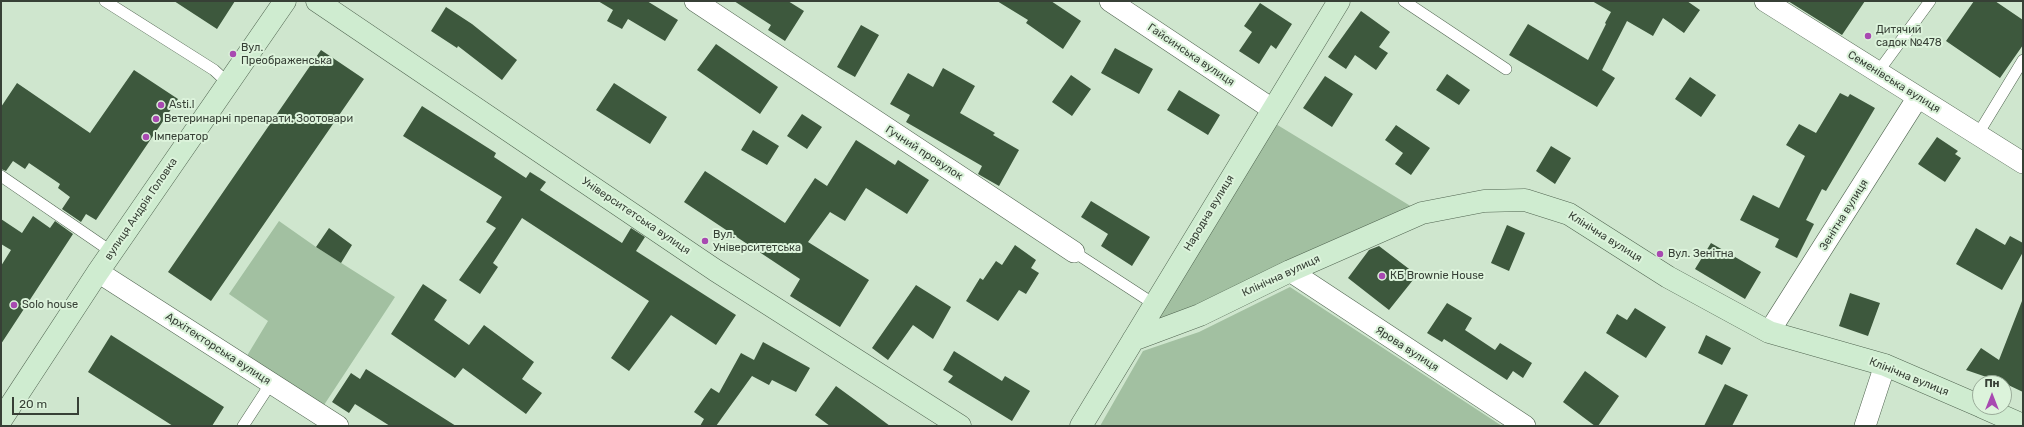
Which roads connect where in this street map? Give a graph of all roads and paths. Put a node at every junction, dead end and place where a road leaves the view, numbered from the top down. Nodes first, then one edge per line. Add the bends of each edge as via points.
1 (104, 1) edge
2 (285, 1) edge
3 (317, 1) edge
4 (695, 1) edge
5 (1110, 1) edge
6 (1339, 1) edge
7 (1404, 1) edge
8 (1765, 1) edge
9 (1930, 1) edge
10 (2023, 60) edge
11 (1506, 68) dead end
12 (1878, 72) junction
13 (228, 83) junction
14 (1918, 97) junction
15 (1272, 109) junction
16 (1978, 134) junction
17 (2023, 163) edge
18 (1, 176) edge
19 (112, 252) junction
20 (1074, 252) joint
21 (1290, 271) junction
22 (98, 272) junction
23 (1154, 304) junction
24 (1769, 332) junction
25 (1133, 340) junction
26 (1885, 365) junction
27 (271, 383) junction
28 (1972, 403) edge
29 (2000, 415) edge
30 (1, 420) edge
31 (2023, 425) edge
32 (243, 426) edge
33 (338, 426) edge
34 (960, 426) edge
35 (1081, 426) edge
36 (1525, 426) edge
37 (1865, 426) edge

1 - 13 lane via 214,70
2 - 13 street, вулиця Андрія Головка
3 - 34 street, Університетська вулиця via 715,270
4 - 20 street, Гучний провулок
5 - 15 street, Гайсинська вулиця
6 - 15 street, Народна вулиця
7 - 11 lane
8 - 12 street, Семенівська вулиця
9 - 12 lane
10 - 16 lane
12 - 14 street, Семенівська вулиця
13 - 19 street, вулиця Андрія Головка
14 - 16 street, Семенівська вулиця
14 - 24 street, Зенітна вулиця
15 - 23 street, Народна вулиця
16 - 17 street, Семенівська вулиця
18 - 19 lane
19 - 22 street, вулиця Андрія Головка
20 - 23 lane, Гучний провулок
21 - 24 street, Клінічна вулиця via 1422,213 1484,201 1525,200 1569,214 1668,277
21 - 25 street, Клінічна вулиця via 1200,315
21 - 36 street, Ярова вулиця
22 - 27 street, Архітекторська вулиця
22 - 30 street, вулиця Андрія Головка
23 - 25 street, Народна вулиця
24 - 26 street, Клінічна вулиця
25 - 35 street, Народна вулиця
26 - 28 street, Клінічна вулиця
26 - 37 street
27 - 32 lane
27 - 33 street, Архітекторська вулиця
29 - 31 street, Клінічна вулиця

